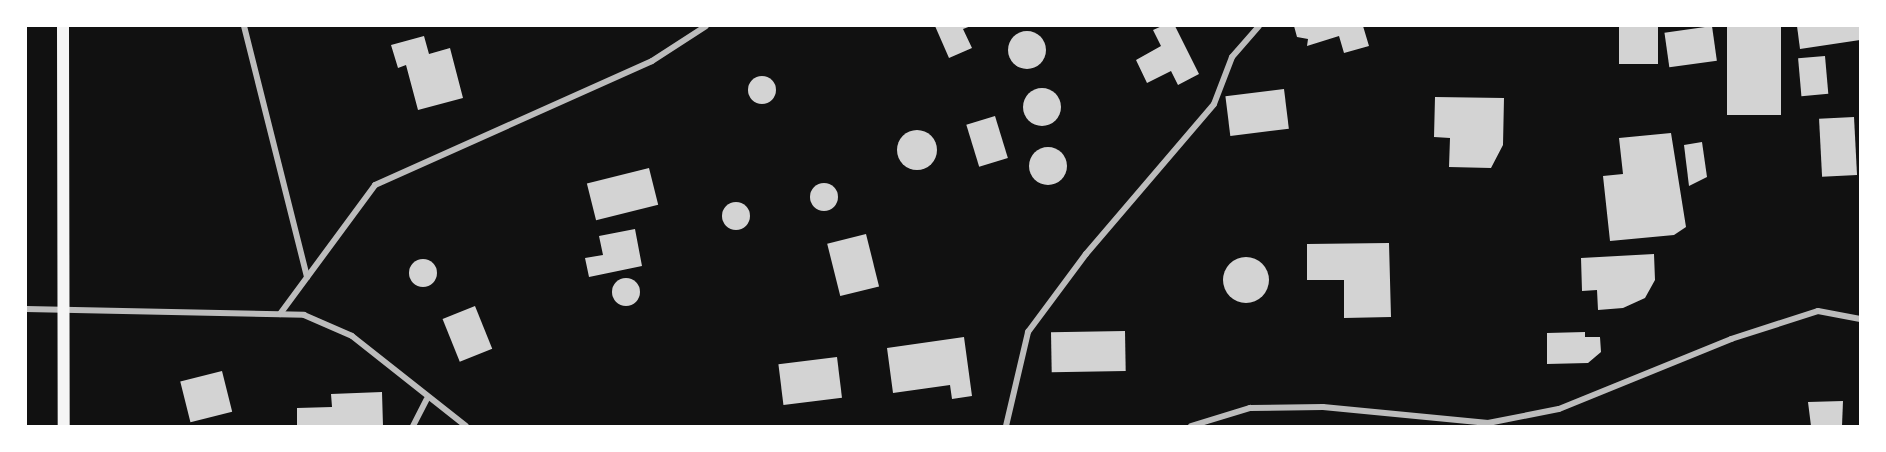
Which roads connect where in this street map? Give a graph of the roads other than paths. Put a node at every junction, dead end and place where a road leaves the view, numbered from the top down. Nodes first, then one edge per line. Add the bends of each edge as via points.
1 (63, 26) edge
2 (244, 26) edge
3 (706, 26) edge
4 (1259, 26) edge
5 (307, 277) junction
6 (26, 309) edge
7 (280, 314) junction
8 (1860, 319) edge
9 (427, 399) junction
10 (1439, 420) junction
11 (64, 426) edge
12 (413, 426) edge
13 (466, 426) edge
14 (1006, 426) edge
15 (1191, 426) edge
16 (1444, 426) edge

1 - 11 main road
2 - 5 street
3 - 5 street via 652,61 375,185
4 - 14 street via 1232,57 1214,104 1093,244 1028,332
5 - 7 street
6 - 7 street
7 - 9 street via 304,315 352,336
8 - 10 street via 1818,311 1731,339 1559,409 1488,423
9 - 12 street
9 - 13 street
10 - 15 street via 1323,407 1250,408
10 - 16 street

